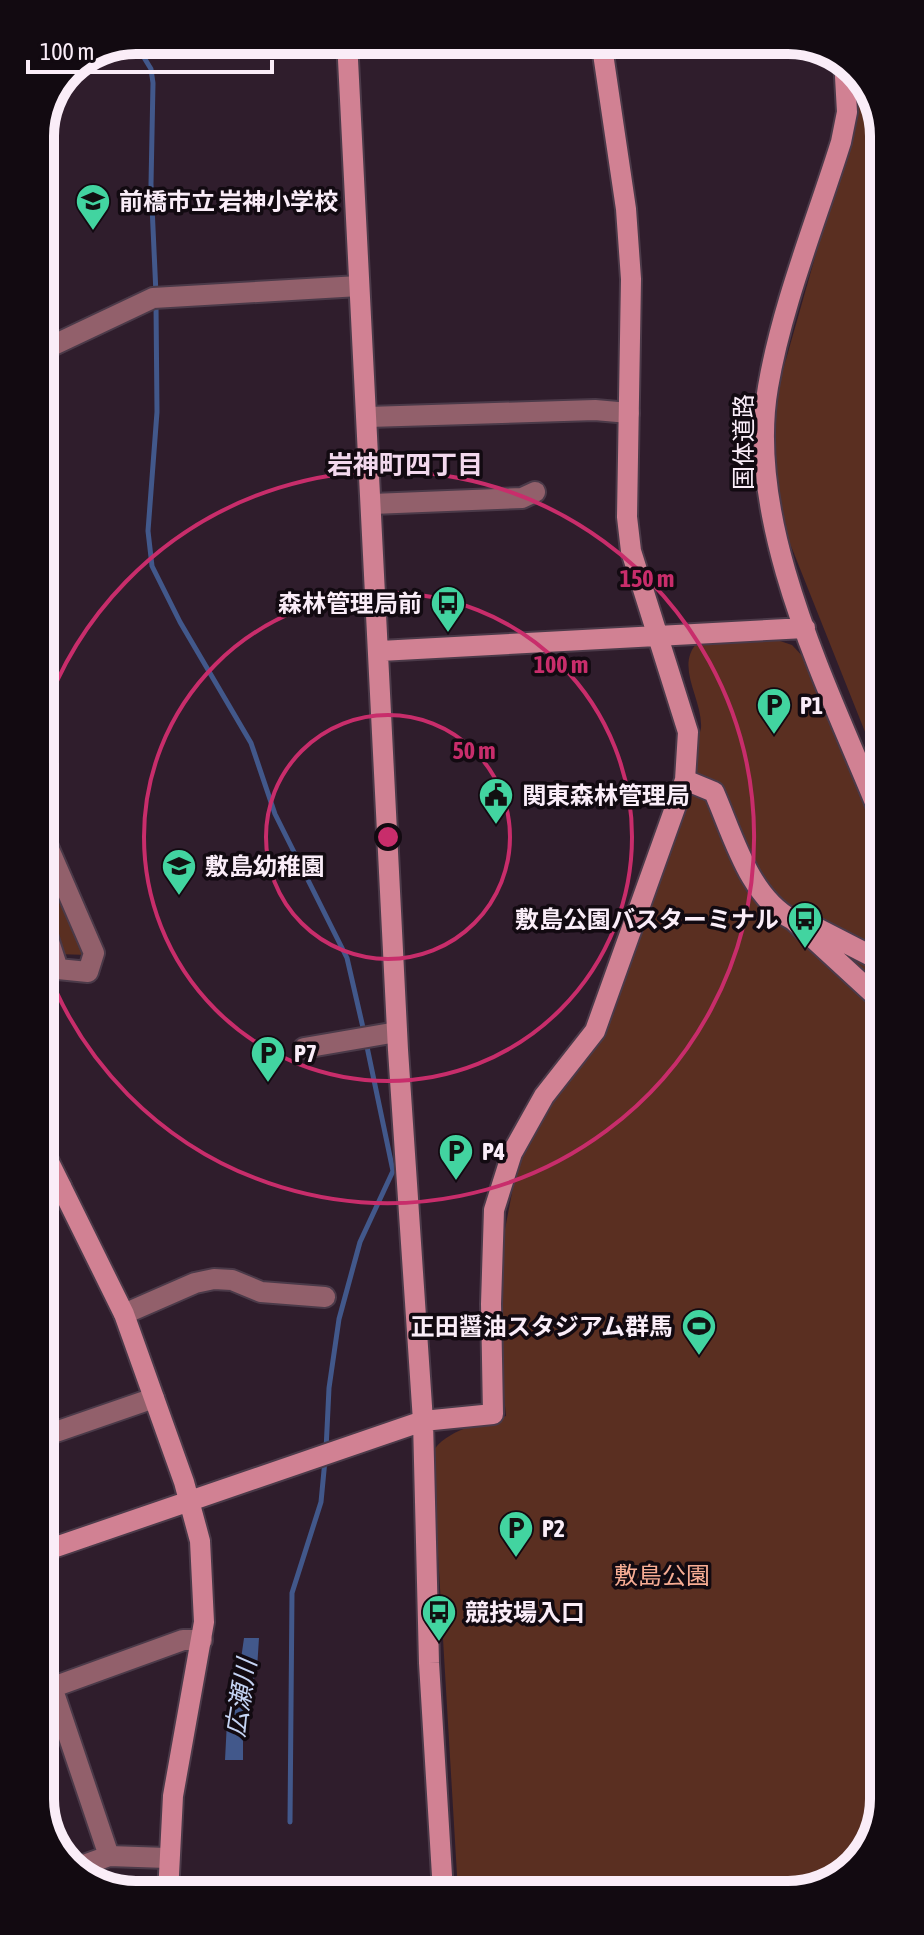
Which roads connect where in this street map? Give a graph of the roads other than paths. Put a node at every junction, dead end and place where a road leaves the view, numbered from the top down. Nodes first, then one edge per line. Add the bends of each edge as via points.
1 (348, 54) edge
2 (603, 54) edge
3 (845, 77) edge
4 (359, 286) junction
5 (54, 345) edge
6 (629, 413) junction
7 (368, 417) junction
8 (535, 492) dead end
9 (372, 504) junction
10 (805, 628) junction
11 (661, 637) junction
12 (380, 651) junction
13 (685, 780) junction
14 (870, 790) edge
15 (54, 861) edge
16 (793, 920) junction
17 (870, 955) edge
18 (54, 971) edge
19 (870, 991) edge
20 (397, 1032) junction
21 (304, 1048) dead end
22 (54, 1192) edge
23 (325, 1297) dead end
24 (124, 1314) junction
25 (154, 1398) junction
26 (423, 1421) junction
27 (54, 1433) edge
28 (190, 1500) junction
29 (54, 1548) edge
30 (202, 1640) junction
31 (54, 1687) edge
32 (54, 1705) edge
33 (109, 1856) junction
34 (167, 1858) junction
35 (86, 1864) edge
36 (168, 1881) edge
37 (442, 1881) edge

1 - 4 street
2 - 6 street via 626,209
3 - 10 street, 国体道路 via 847,112 841,142 777,346 764,425 772,522
4 - 5 street via 153,298
4 - 7 street
6 - 7 street
6 - 11 street via 631,551
7 - 9 street
8 - 9 street via 522,498
9 - 12 street
10 - 11 street
10 - 14 street, 国体道路
11 - 12 street
11 - 13 street via 688,732
12 - 20 street
13 - 16 street via 714,792 754,881
13 - 26 street via 595,1031 538,1107 512,1153 494,1210 493,1414
15 - 18 street via 94,953 88,972
16 - 17 street via 813,924
16 - 19 street
20 - 21 street
20 - 26 street
22 - 24 street
23 - 24 street via 261,1292 214,1279
24 - 25 street
25 - 27 street
25 - 28 street
26 - 28 street
26 - 37 street via 429,1663
28 - 29 street
28 - 30 street via 202,1562
30 - 31 street via 183,1640
30 - 34 street via 177,1768
32 - 33 street
33 - 34 street
33 - 35 street
34 - 36 street

